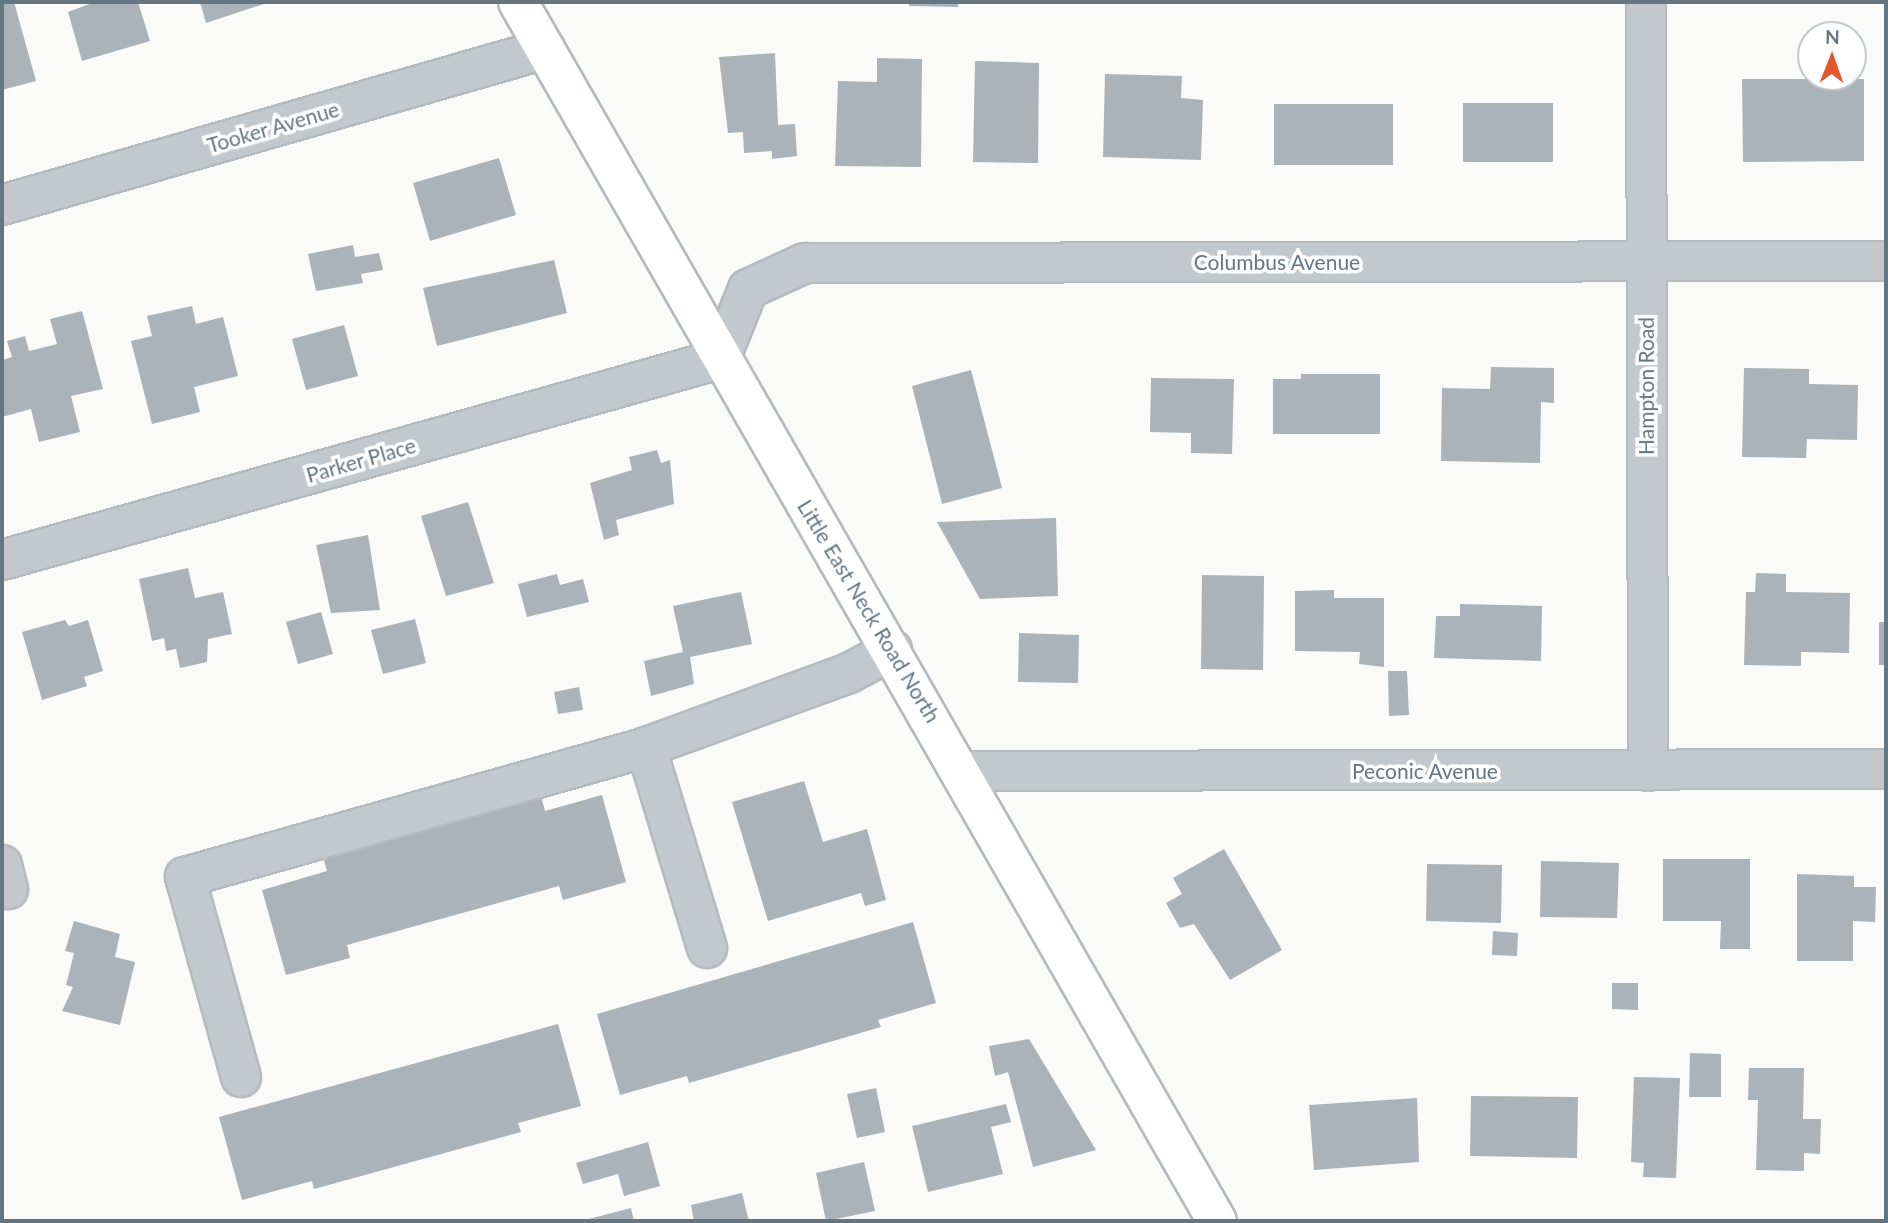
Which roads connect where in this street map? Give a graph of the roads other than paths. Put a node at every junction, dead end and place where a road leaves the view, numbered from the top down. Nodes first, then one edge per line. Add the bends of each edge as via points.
1 (518, 2) edge
2 (1646, 2) edge
3 (545, 49) junction
4 (2, 205) edge
5 (1886, 261) edge
6 (1645, 262) junction
7 (720, 359) junction
8 (2, 560) edge
9 (892, 650) junction
10 (646, 747) junction
11 (1886, 769) edge
12 (964, 771) junction
13 (1648, 771) junction
14 (707, 948) dead end
15 (241, 1077) dead end
16 (1217, 1221) edge

1 - 3 main road, Little East Neck Road North
2 - 6 street, Hampton Road
3 - 4 street, Tooker Avenue
3 - 7 main road, Little East Neck Road North
5 - 6 street, Columbus Avenue
6 - 7 street, Columbus Avenue via 805,263 748,289
6 - 13 street, Hampton Road
7 - 8 street, Parker Place
7 - 9 main road, Little East Neck Road North
9 - 10 street via 849,673
9 - 12 main road, Little East Neck Road North
10 - 14 street
10 - 15 street via 185,877
11 - 13 street, Peconic Avenue
12 - 13 street, Peconic Avenue
12 - 16 main road, Little East Neck Road North

